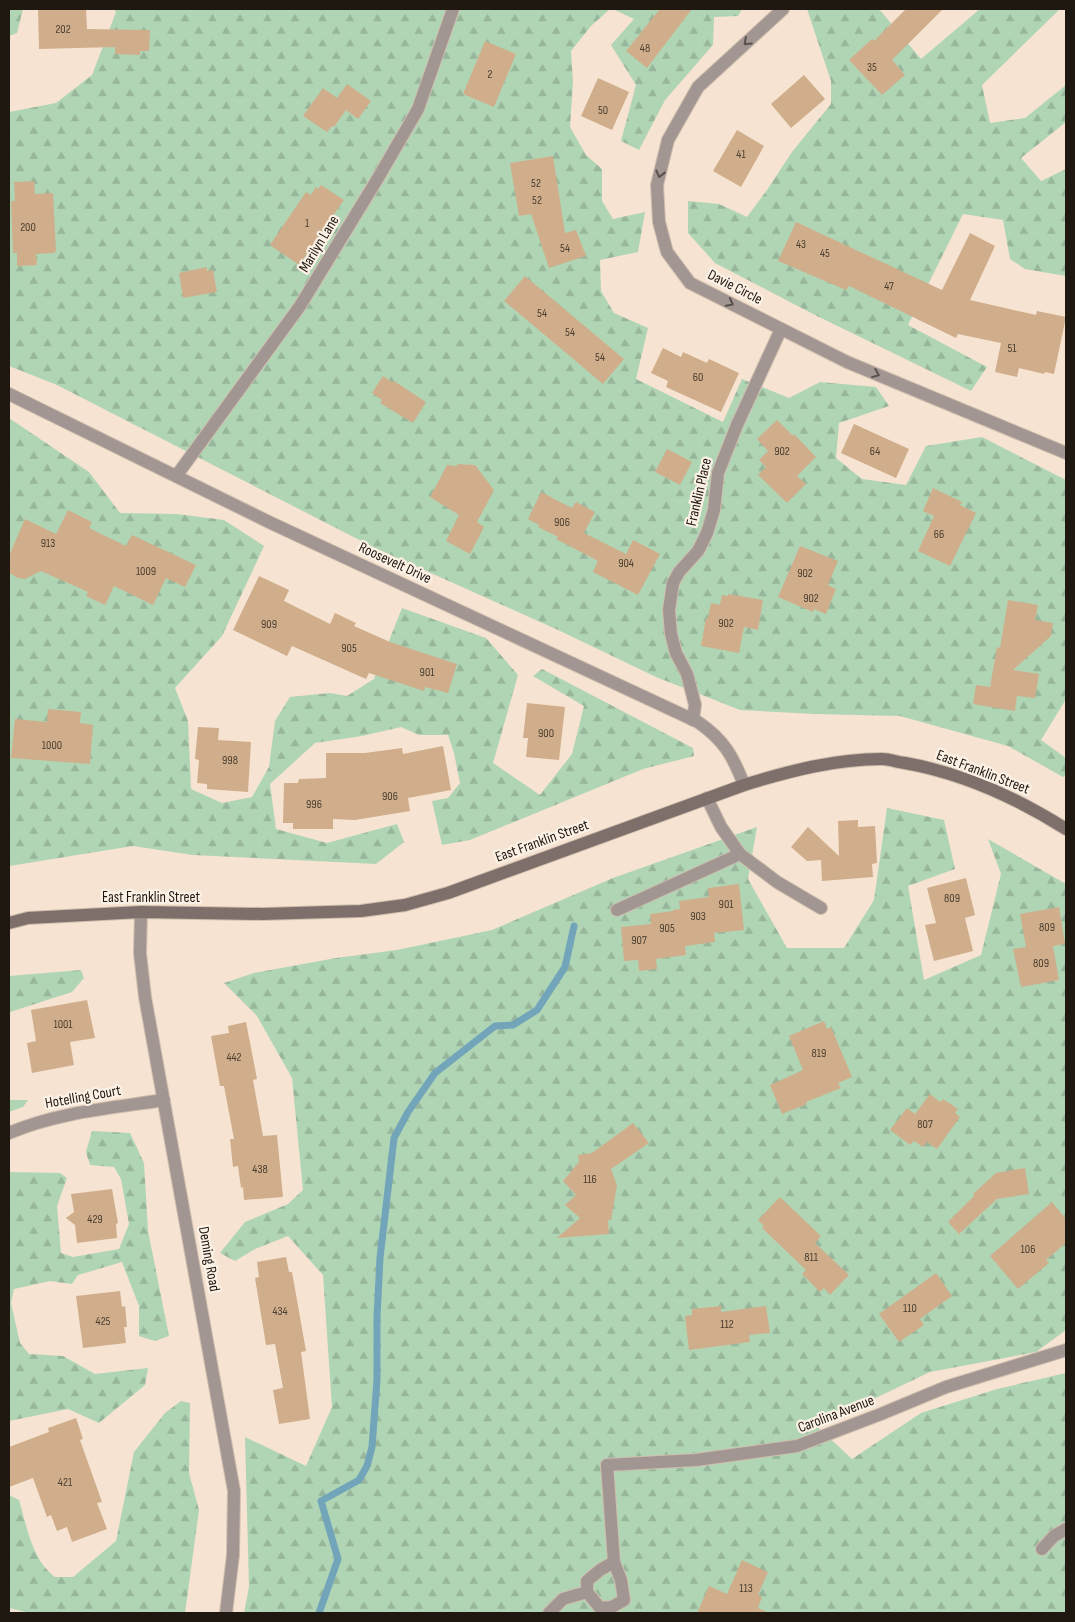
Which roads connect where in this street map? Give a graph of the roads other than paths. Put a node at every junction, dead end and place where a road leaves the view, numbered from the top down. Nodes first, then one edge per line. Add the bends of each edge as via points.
1 (453, 9) edge
2 (783, 9) edge
3 (781, 329) junction
4 (9, 394) edge
5 (1066, 453) edge
6 (176, 475) junction
7 (693, 720) junction
8 (744, 785) junction
9 (707, 798) junction
10 (1066, 828) edge
11 (740, 854) junction
12 (821, 908) dead end
13 (617, 910) dead end
14 (141, 912) junction
15 (9, 923) edge
16 (164, 1100) junction
17 (9, 1133) edge
18 (1066, 1350) edge
19 (1066, 1529) edge
20 (1042, 1549) dead end
21 (614, 1562) junction
22 (587, 1592) junction
23 (226, 1613) edge
24 (549, 1613) edge

1 - 6 street, Marilyn Lane via 418,109 378,178 300,306
2 -> 3 street, Davie Circle via 698,87 668,140 657,185 659,222 667,252 690,283
3 -> 5 street, Davie Circle via 847,362
3 - 7 street, Franklin Place via 736,425 718,473 714,510 707,533 698,551 673,583 671,634 692,693 695,705
4 - 6 street, Roosevelt Drive
6 - 7 street, Roosevelt Drive
7 - 8 street, Roosevelt Drive via 710,730 725,746
8 - 9 main road, East Franklin Street
8 - 10 main road, East Franklin Street via 822,764 883,759 924,766 978,784 1040,812
9 - 11 street via 721,827
9 - 14 main road, East Franklin Street via 448,893 405,904 313,914
11 - 12 street via 777,882
11 - 13 street
14 - 15 main road, East Franklin Street via 28,918
14 - 16 street, Deming Road via 140,953 145,997
16 - 17 street, Hotelling Court via 68,1115
16 - 23 street, Deming Road via 234,1491 233,1555
18 - 21 street, Carolina Avenue via 946,1386 797,1446 696,1460 607,1465
19 - 20 street
21 - 22 street via 587,1581
21 - 22 street via 624,1600 612,1607 600,1608
22 - 24 street via 563,1599

